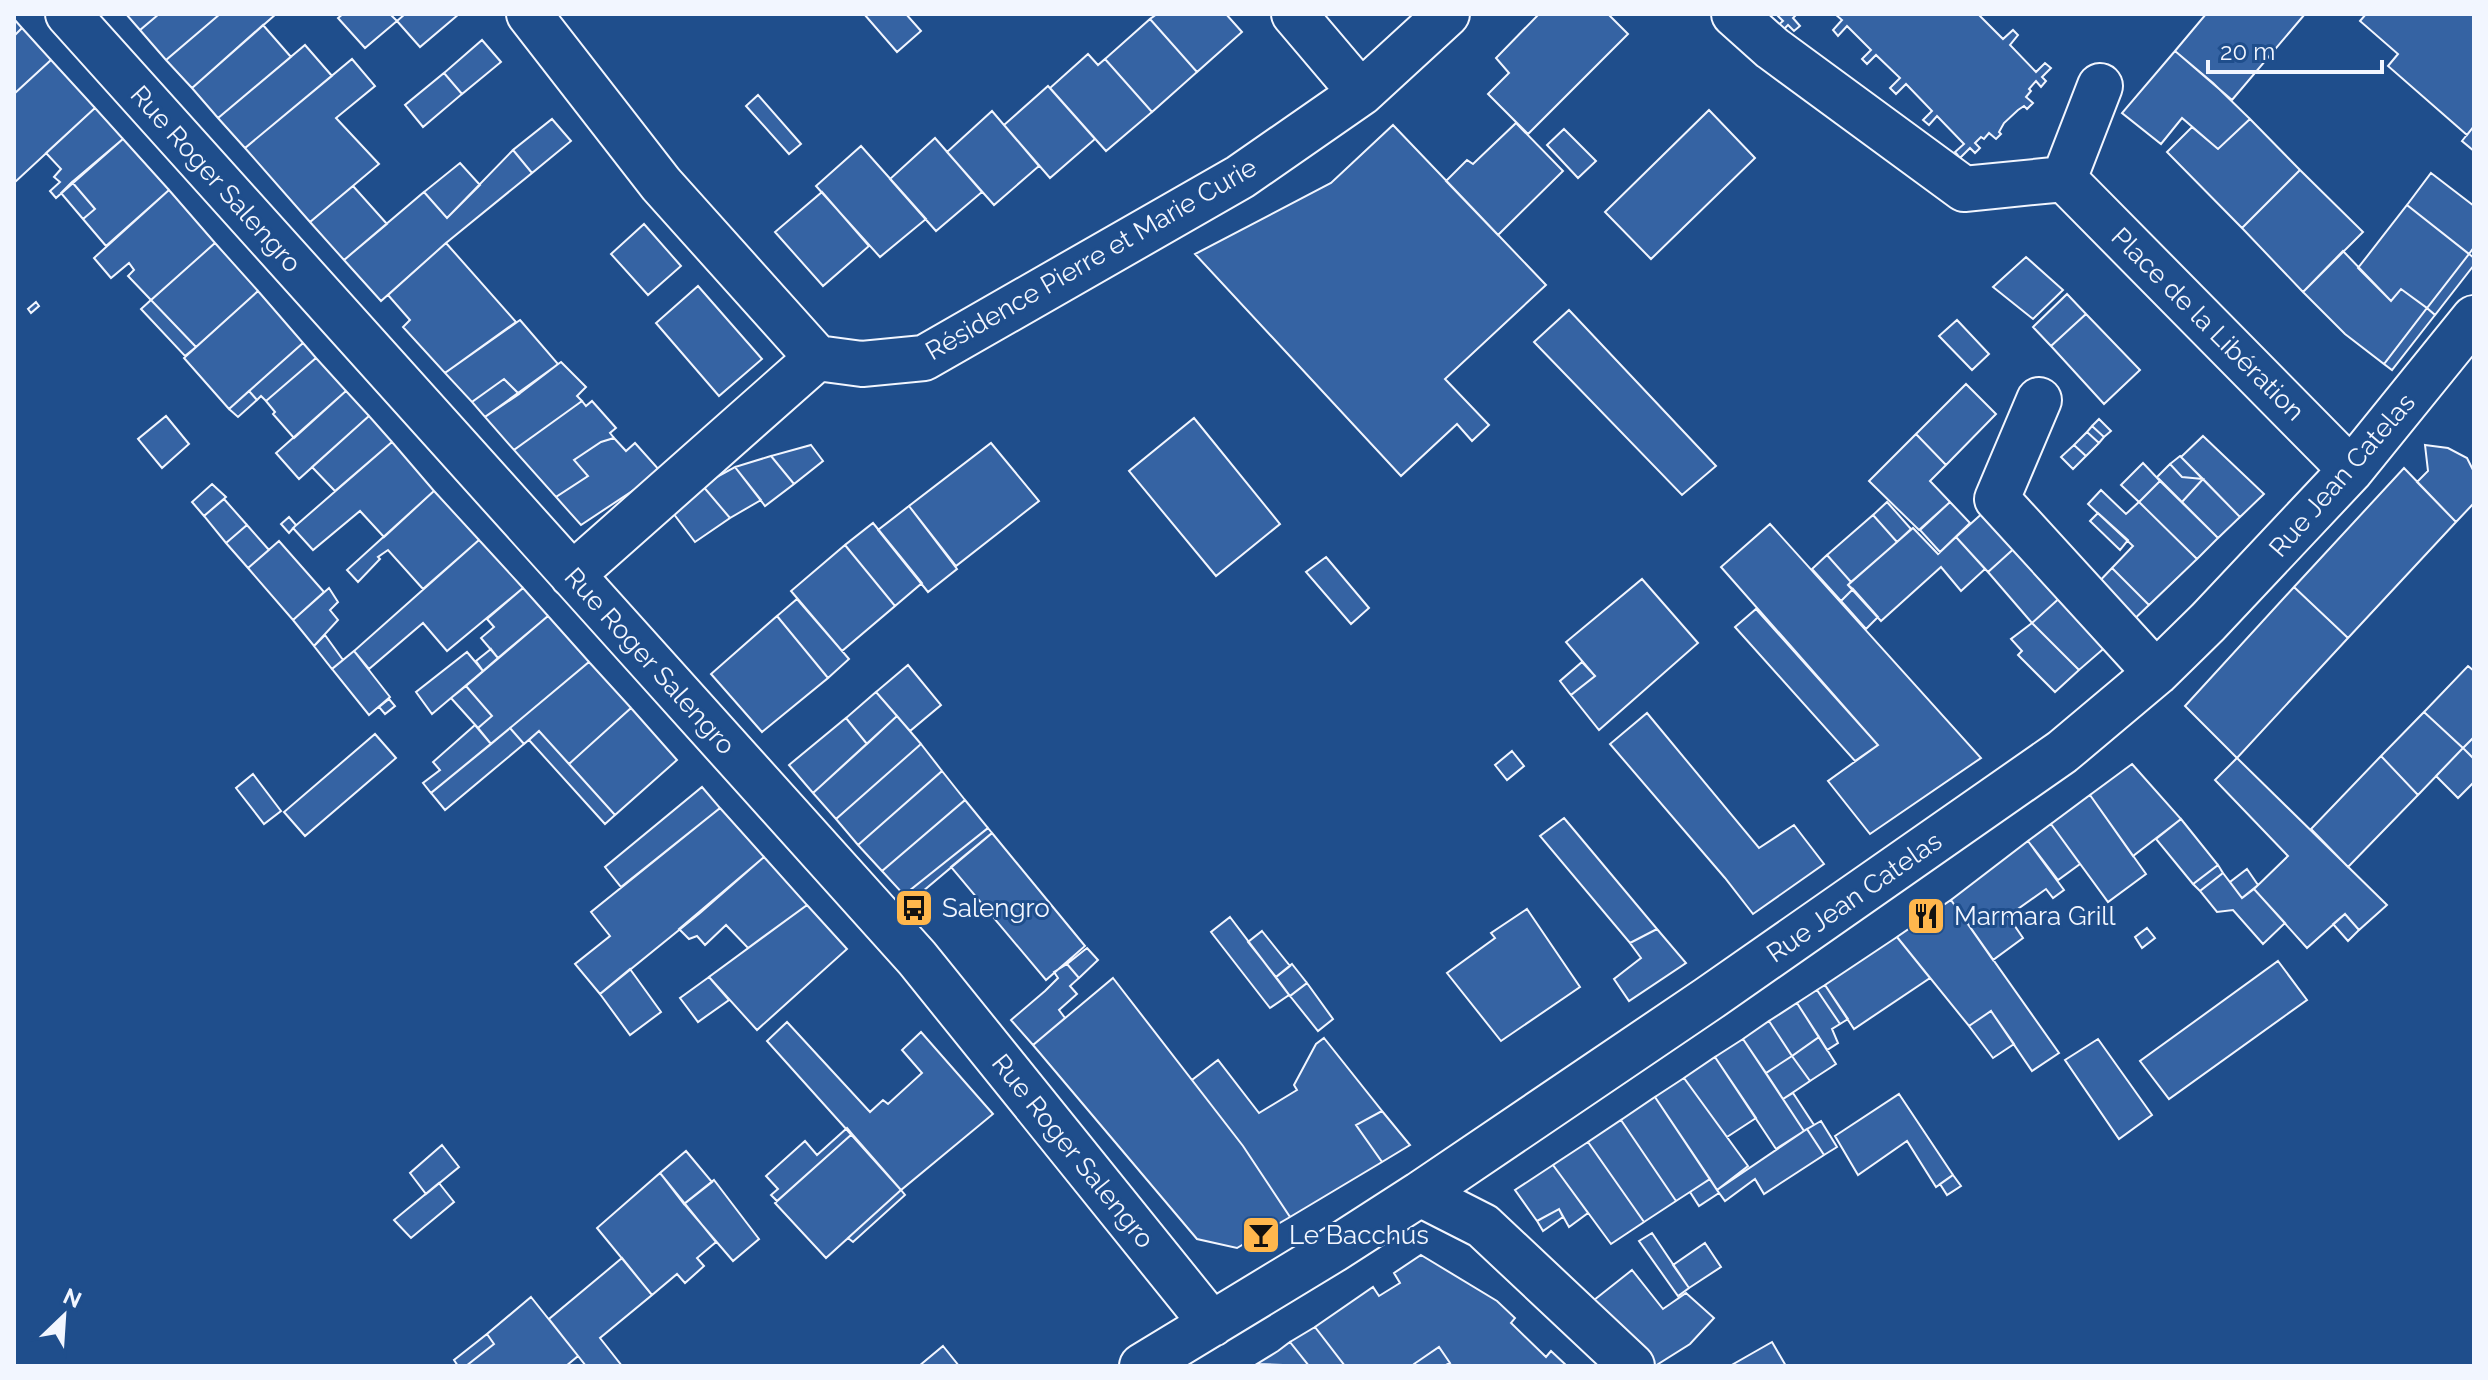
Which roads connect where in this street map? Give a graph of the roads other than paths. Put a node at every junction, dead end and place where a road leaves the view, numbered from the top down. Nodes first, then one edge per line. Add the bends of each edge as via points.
1 (68, 14) edge
2 (529, 14) edge
3 (1294, 14) edge
4 (1447, 14) edge
5 (1734, 14) edge
6 (2100, 86) dead end
7 (1361, 93) junction
8 (2064, 179) junction
9 (2474, 318) edge
10 (817, 358) junction
11 (2039, 400) dead end
12 (2351, 470) junction
13 (572, 575) junction
14 (2156, 673) junction
15 (1420, 1194) junction
16 (1212, 1324) junction
17 (1142, 1366) edge
18 (1632, 1366) edge

1 - 13 street, Rue Roger Salengro
2 - 10 street via 661,184
3 - 7 street
4 - 7 street, Résidence Pierre et Marie Curie
5 - 8 street via 1772,48 1964,189
6 - 8 street
7 - 10 street, Résidence Pierre et Marie Curie via 1240,177 924,358 862,364
8 - 12 street, Place de la Libération
9 - 12 street, Rue Jean Catelas
10 - 13 street
11 - 14 street via 1997,499
12 - 14 street, Rue Jean Catelas
13 - 16 street, Rue Roger Salengro via 917,958
14 - 15 street, Rue Jean Catelas via 2062,752
15 - 16 street, Rue Jean Catelas
15 - 18 street via 1483,1226
16 - 17 street, Rue Jean Catelas

